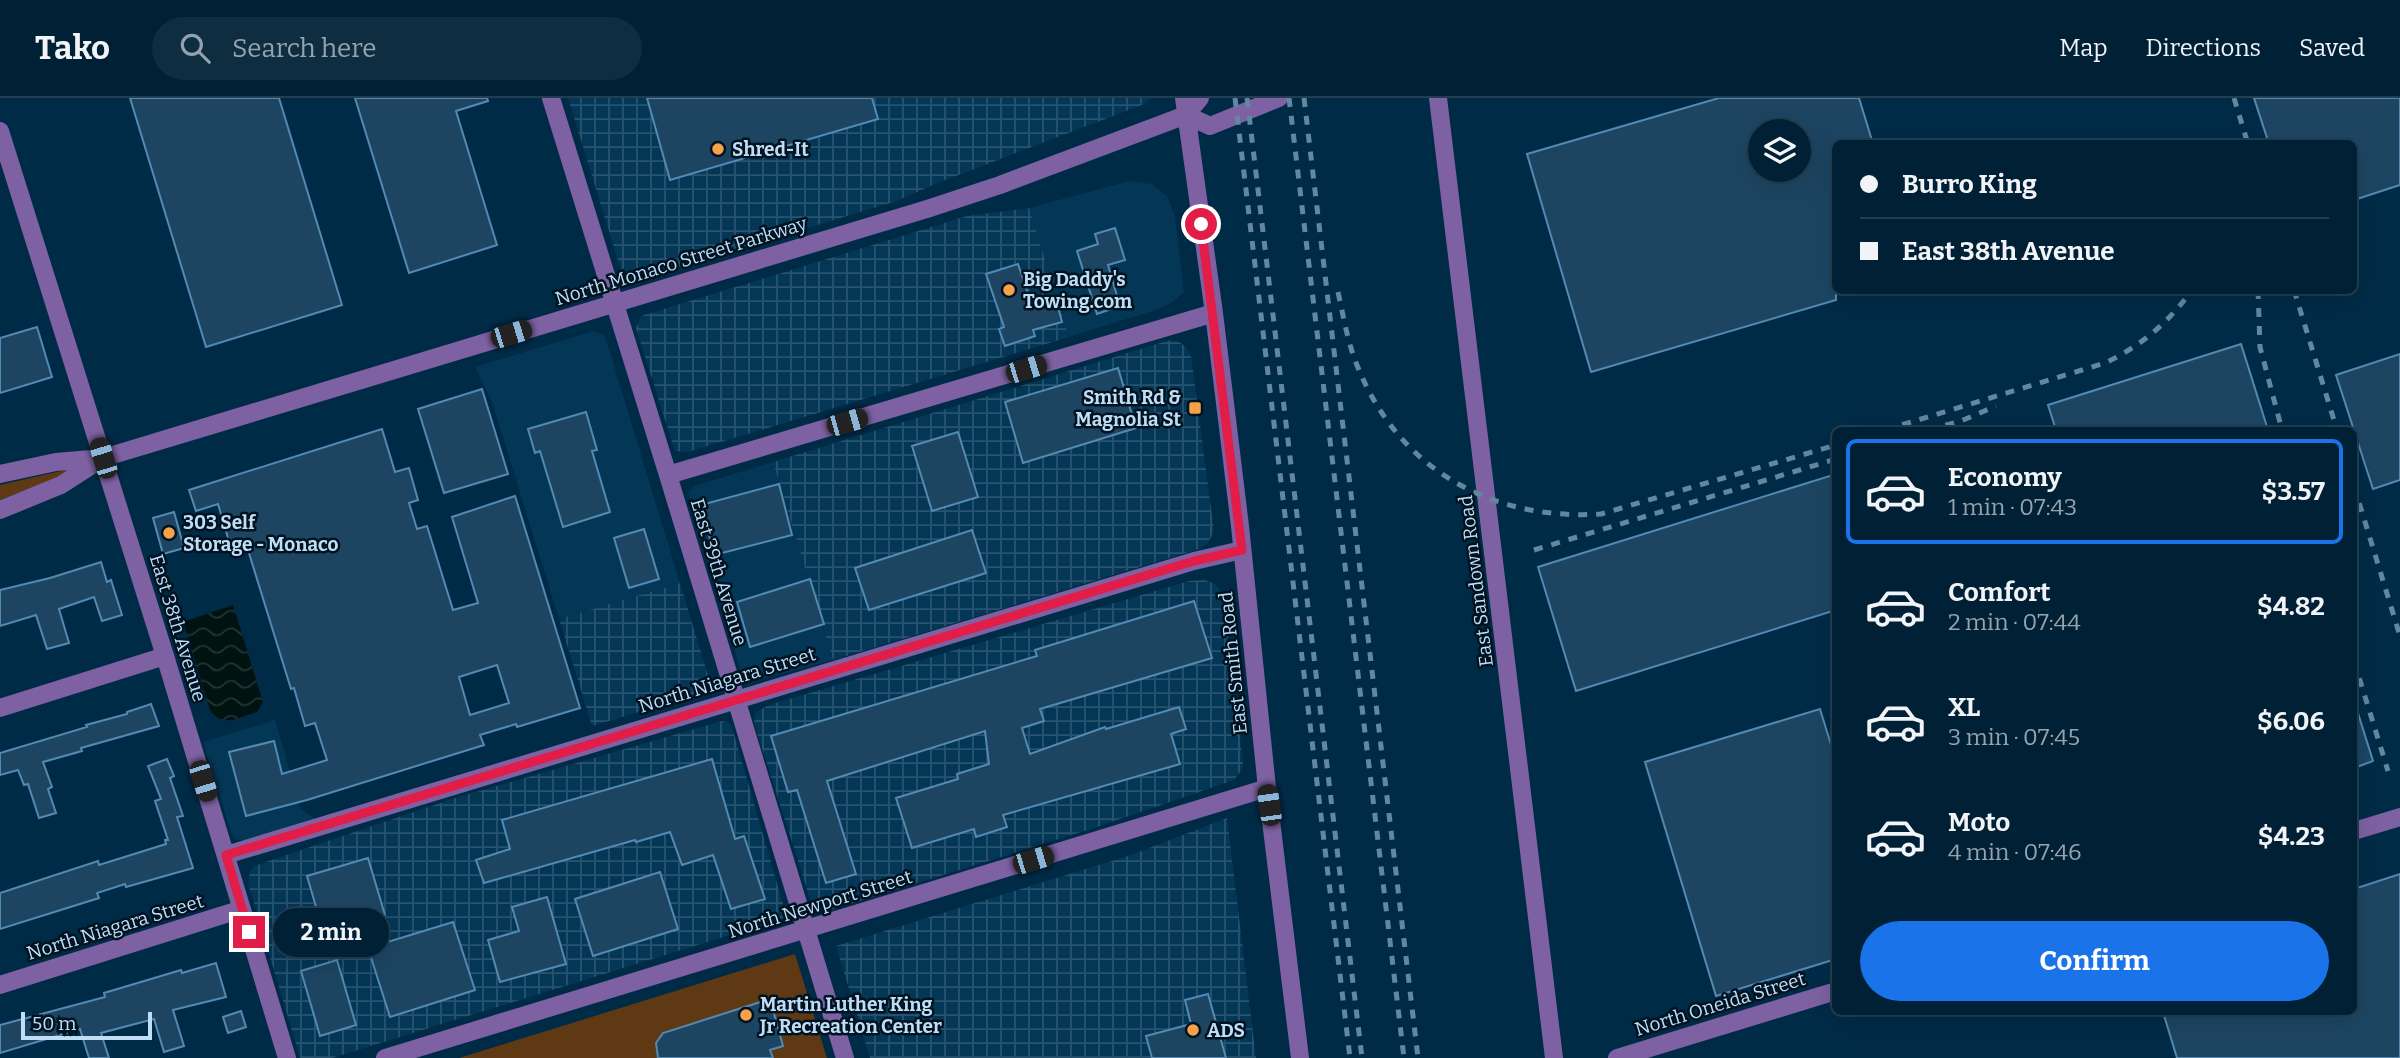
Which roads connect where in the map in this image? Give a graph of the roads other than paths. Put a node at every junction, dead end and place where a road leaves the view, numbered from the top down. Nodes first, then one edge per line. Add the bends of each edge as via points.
1 (551, 98) edge
2 (1200, 98) edge
3 (1279, 98) edge
4 (1438, 98) edge
5 (1185, 107) edge
6 (0, 131) edge
7 (4, 159) edge
8 (614, 303) junction
9 (1214, 313) junction
10 (103, 458) junction
11 (0, 474) edge
12 (668, 475) junction
13 (0, 510) edge
14 (1242, 550) junction
15 (156, 658) junction
16 (735, 700) junction
17 (0, 708) edge
18 (1267, 788) junction
19 (2400, 817) edge
20 (2357, 830) edge
21 (226, 855) junction
22 (242, 909) junction
23 (806, 930) junction
24 (0, 985) edge
25 (1832, 992) edge
26 (287, 1058) edge
27 (385, 1058) edge
28 (845, 1058) edge
29 (1300, 1058) edge
30 (1554, 1058) edge
31 (1617, 1058) edge

1 - 8 street, East 39th Avenue
2 - 5 street
3 - 5 street via 1210,125
4 - 30 street, East Sandown Road
5 - 8 street, North Monaco Street Parkway via 1000,184
5 - 9 street, East Smith Road
6 - 7 street, East 38th Avenue
7 - 10 street, East 38th Avenue
8 - 10 street, North Monaco Street Parkway
8 - 12 street, East 39th Avenue
9 - 12 street
9 - 14 street, East Smith Road
10 - 11 street, North Monaco Street Parkway
10 - 13 street, North Monaco Street Parkway via 61,485
10 - 15 street, East 38th Avenue
12 - 16 street, East 39th Avenue
14 - 16 street, North Niagara Street
14 - 18 street, East Smith Road
15 - 17 street
15 - 21 street, East 38th Avenue
16 - 21 street, North Niagara Street
16 - 23 street, East 39th Avenue
18 - 23 street, North Newport Street
18 - 29 street, East Smith Road
19 - 20 street
21 - 22 street, East 38th Avenue
22 - 24 street, North Niagara Street
22 - 26 street, East 38th Avenue
23 - 27 street, North Newport Street
23 - 28 street, East 39th Avenue
25 - 31 street, North Oneida Street

